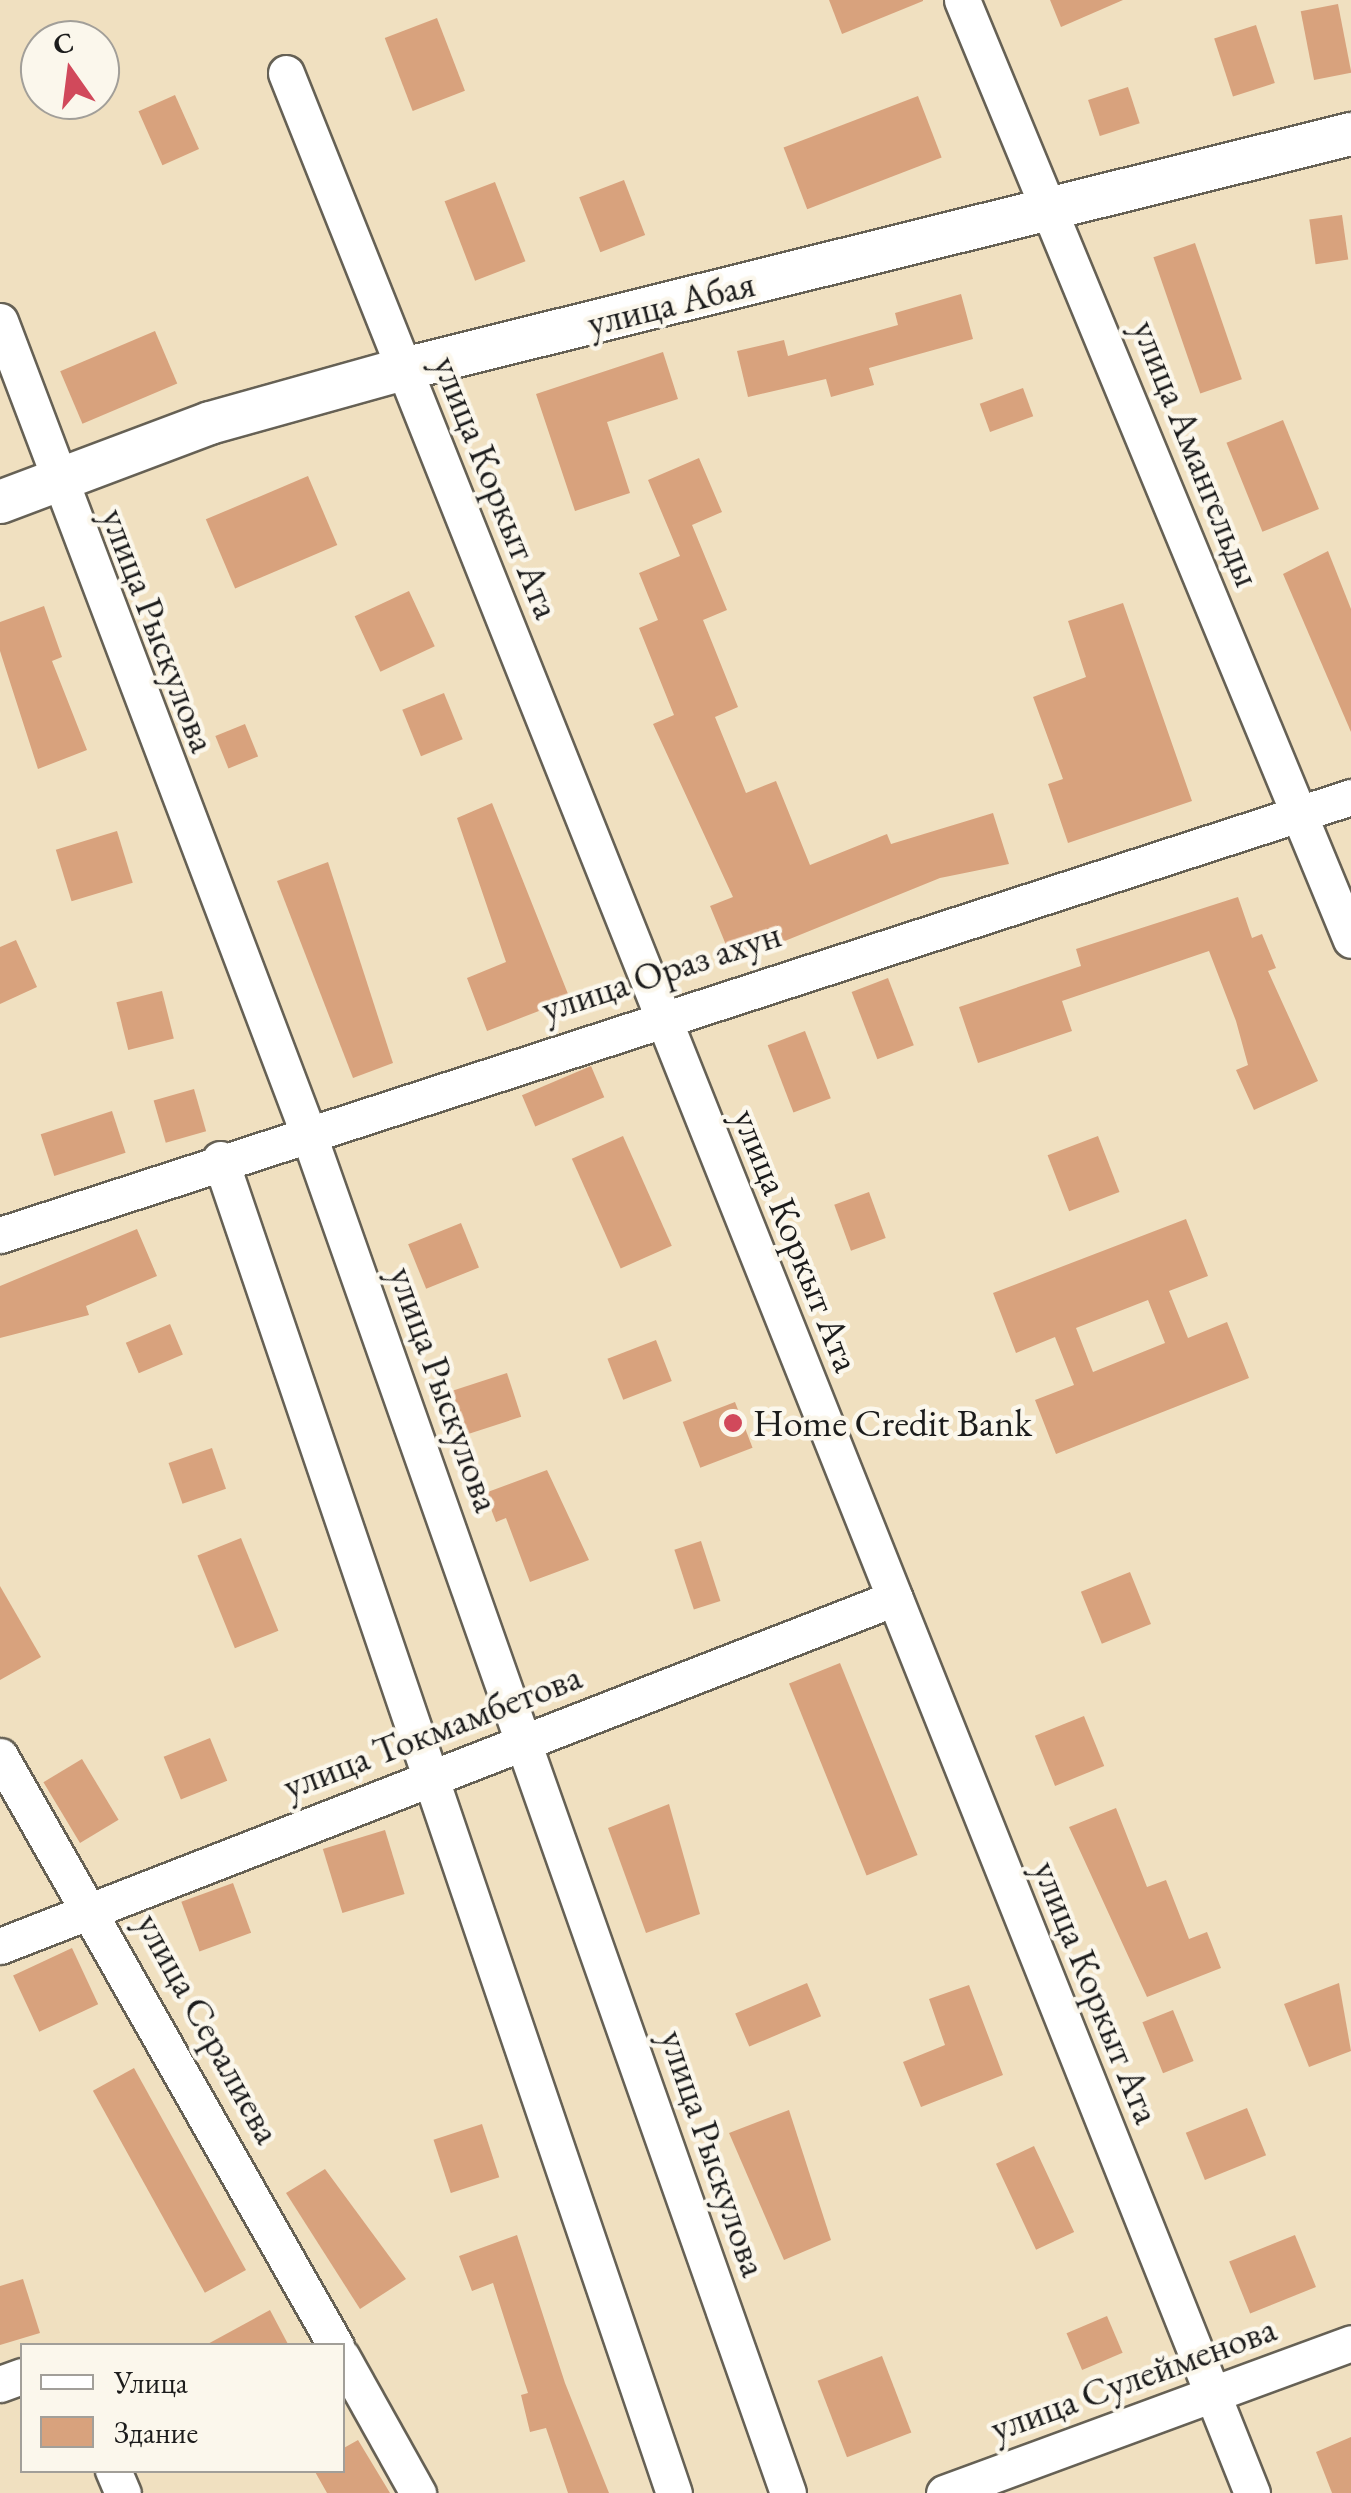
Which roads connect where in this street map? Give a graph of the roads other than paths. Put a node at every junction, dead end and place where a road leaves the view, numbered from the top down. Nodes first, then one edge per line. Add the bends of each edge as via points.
1 (962, 0) edge
2 (286, 73) dead end
3 (1351, 134) edge
4 (1050, 208) junction
5 (0, 321) edge
6 (404, 369) junction
7 (55, 478) junction
8 (0, 502) edge
9 (1351, 796) edge
10 (1299, 813) junction
11 (1351, 940) edge
12 (662, 1016) junction
13 (307, 1130) junction
14 (220, 1159) junction
15 (0, 1235) edge
16 (895, 1598) junction
17 (525, 1741) junction
18 (0, 1756) edge
19 (426, 1779) junction
20 (94, 1908) junction
21 (0, 1946) edge
22 (334, 2343) edge
23 (1351, 2343) edge
24 (345, 2363) edge
25 (1212, 2394) junction
26 (418, 2493) edge
27 (674, 2493) edge
28 (788, 2493) edge
29 (944, 2493) edge
30 (1252, 2493) edge

1 - 4 street, улица Амангельды
2 - 6 street, улица Коркыт Ата
3 - 4 street, улица Абая
4 - 6 street, улица Абая
4 - 10 street, улица Амангельды
5 - 7 street, улица Рыскулова
6 - 7 street, улица Абая
6 - 12 street, улица Коркыт Ата
7 - 8 street, улица Абая
7 - 13 street, улица Рыскулова
9 - 10 street, улица Ораз ахун
10 - 11 street, улица Амангельды
10 - 12 street, улица Ораз ахун
12 - 13 street, улица Ораз ахун
12 - 16 street, улица Коркыт Ата
13 - 14 street, улица Ораз ахун
13 - 17 street, улица Рыскулова
14 - 15 street, улица Ораз ахун
14 - 19 street
16 - 17 street, улица Токмамбетова
16 - 25 street, улица Коркыт Ата
17 - 19 street, улица Токмамбетова
17 - 28 street, улица Рыскулова
18 - 20 street, улица Сералиева
19 - 20 street, улица Токмамбетова
19 - 27 street
20 - 21 street, улица Токмамбетова
20 - 22 street, улица Сералиева
23 - 25 street, улица Сулейменова
24 - 26 street
25 - 29 street, улица Сулейменова
25 - 30 street, улица Коркыт Ата

